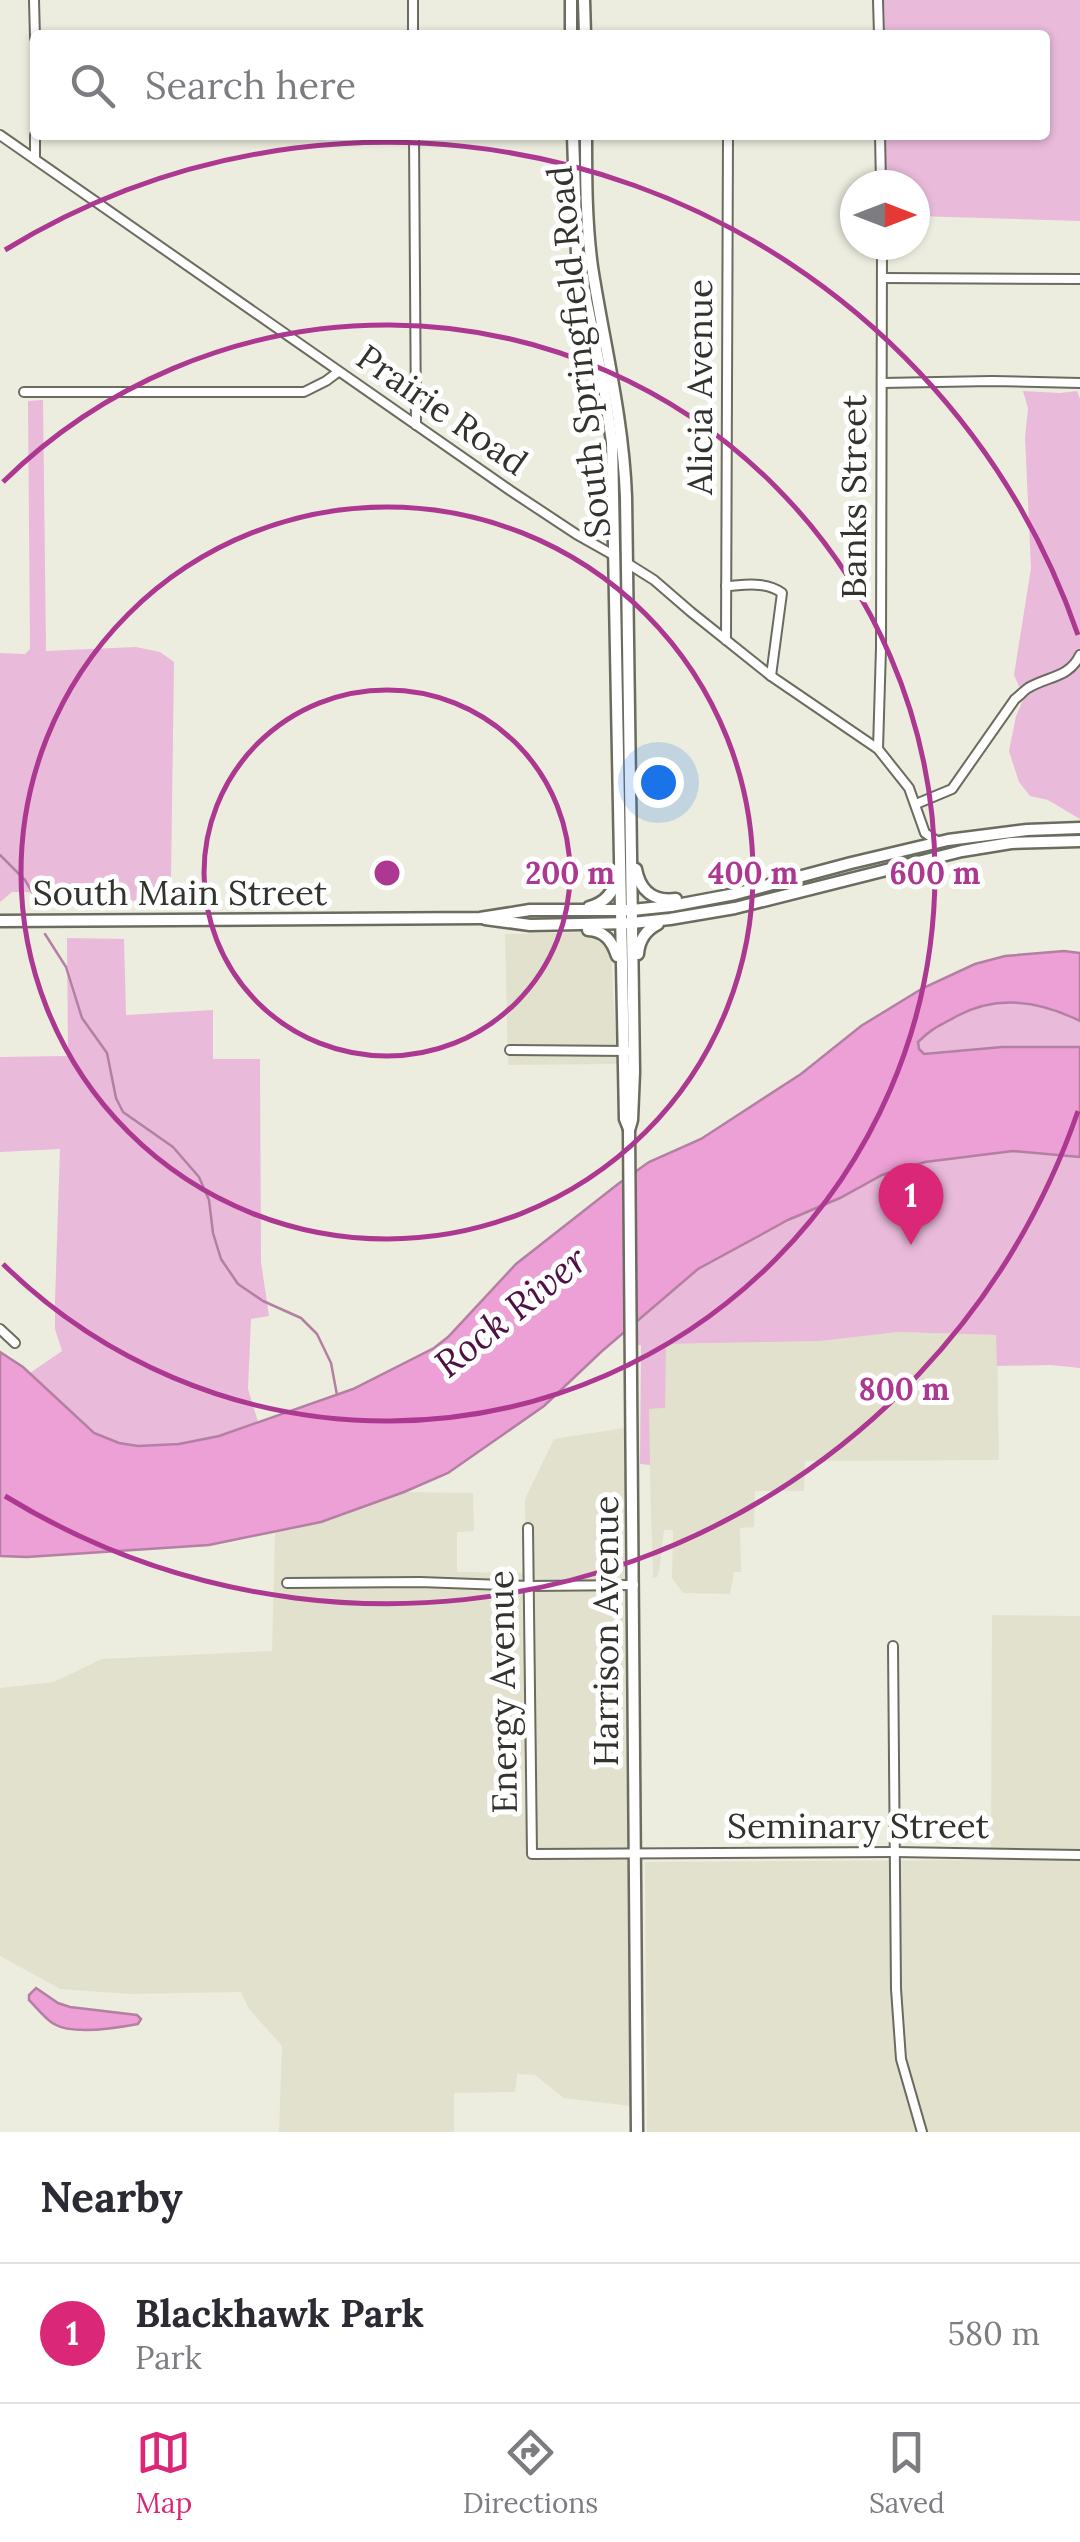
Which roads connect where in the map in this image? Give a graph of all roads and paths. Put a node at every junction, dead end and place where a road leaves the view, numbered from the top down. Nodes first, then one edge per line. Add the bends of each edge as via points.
1 (34, 0) edge
2 (413, 0) edge
3 (571, 0) edge
4 (584, 0) edge
5 (878, 0) edge
6 (35, 30) edge
7 (413, 30) edge
8 (572, 30) edge
9 (584, 30) edge
10 (878, 30) edge
11 (0, 134) edge
12 (36, 140) edge
13 (414, 140) edge
14 (573, 140) edge
15 (586, 140) edge
16 (728, 140) edge
17 (880, 140) edge
18 (35, 159) junction
19 (881, 170) edge
20 (882, 260) edge
21 (882, 278) junction
22 (1080, 279) edge
23 (338, 372) junction
24 (882, 383) junction
25 (1080, 384) edge
26 (24, 392) dead end
27 (416, 425) junction
28 (615, 556) junction
29 (627, 563) junction
30 (726, 586) junction
31 (726, 640) junction
32 (1080, 655) edge
33 (771, 676) junction
34 (878, 748) junction
35 (618, 766) junction
36 (916, 804) junction
37 (920, 824) junction
38 (1080, 828) edge
39 (1080, 841) edge
40 (942, 842) junction
41 (632, 843) junction
42 (908, 850) junction
43 (756, 889) junction
44 (574, 910) junction
45 (626, 910) junction
46 (480, 918) junction
47 (670, 920) junction
48 (0, 921) edge
49 (503, 923) junction
50 (626, 923) junction
51 (622, 978) junction
52 (630, 1049) junction
53 (510, 1050) dead end
54 (0, 1328) edge
55 (15, 1342) dead end
56 (528, 1528) dead end
57 (288, 1582) dead end
58 (634, 1585) junction
59 (530, 1586) junction
60 (893, 1646) dead end
61 (894, 1852) junction
62 (532, 1854) joint
63 (636, 1854) junction
64 (1080, 1855) edge
65 (637, 2132) edge
66 (922, 2132) edge

1 - 6 street
2 - 7 street
3 - 8 main road
4 - 9 main road
5 - 10 street
11 - 18 street, Prairie Road
12 - 18 street
13 - 27 street
14 - 28 main road, South Springfield Road via 577,255 612,442
15 - 29 main road, South Springfield Road via 586,216 624,454
16 - 30 street, Alicia Avenue
17 - 19 street
18 - 23 street, Prairie Road
20 - 21 street, Banks Street
21 - 22 street
21 - 24 street, Banks Street
23 - 26 street via 304,392
23 - 27 street, Prairie Road
24 - 25 street
24 - 34 street, Banks Street
27 - 28 street, Prairie Road
28 - 29 street, Prairie Road
28 - 35 main road, South Springfield Road
29 - 31 street, Prairie Road
29 - 41 main road, South Springfield Road
30 - 31 street, Alicia Avenue
30 - 33 street via 760,584 782,593
31 - 33 street, Prairie Road
32 - 36 street via 1062,676 1027,688 1015,700 952,789
33 - 34 street, Prairie Road
34 - 36 street, Prairie Road
35 - 44 main road via 615,882 603,901
35 - 45 main road
36 - 37 street, Prairie Road
37 - 40 street
37 - 42 street
38 - 40 main road, South Main Street
39 - 47 main road, South Main Street via 962,850
40 - 42 main road, South Main Street
41 - 43 main road via 638,881 656,898
41 - 45 main road
42 - 43 main road, South Main Street
43 - 45 main road, South Main Street
44 - 45 main road, South Main Street
44 - 46 main road, South Main Street
45 - 50 main road
46 - 48 main road, South Main Street
46 - 49 main road, South Main Street
47 - 50 main road, South Main Street
47 - 52 main road via 650,928 640,943 638,1022
49 - 50 main road, South Main Street
49 - 51 main road via 603,933
50 - 51 main road
50 - 52 main road
51 - 52 main road
52 - 53 street
52 - 58 main road, Harrison Avenue
54 - 55 street
56 - 59 street, Energy Avenue
57 - 59 street
58 - 59 street
58 - 63 main road, Harrison Avenue
59 - 62 street, Energy Avenue
60 - 61 street
61 - 63 street, Seminary Street
61 - 64 street, Seminary Street
61 - 66 street via 901,2059
62 - 63 street, Seminary Street
63 - 65 main road, Harrison Avenue

